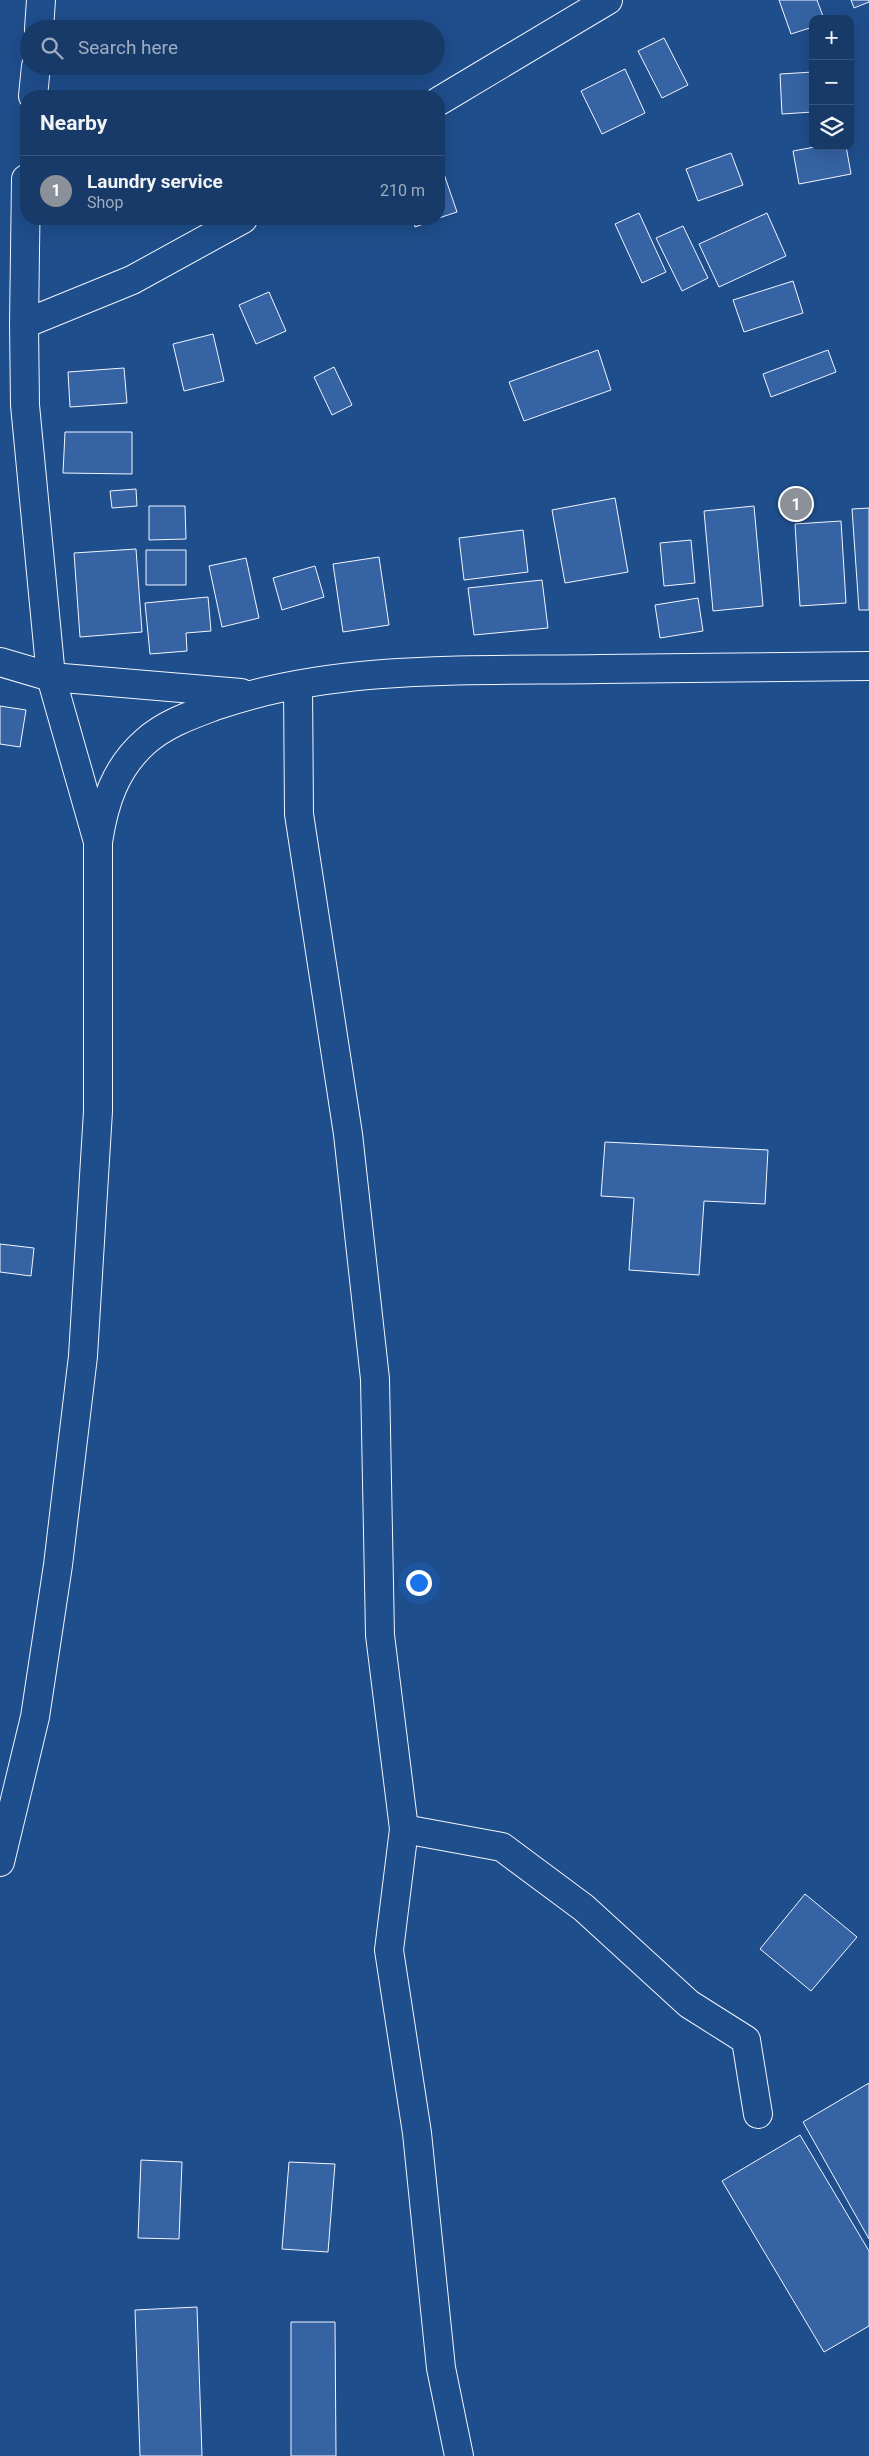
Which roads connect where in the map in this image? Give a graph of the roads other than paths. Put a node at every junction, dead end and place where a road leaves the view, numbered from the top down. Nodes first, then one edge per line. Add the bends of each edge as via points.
1 (41, 0) edge
2 (608, 0) edge
3 (40, 20) edge
4 (35, 75) edge
5 (34, 90) edge
6 (445, 97) edge
7 (25, 225) edge
8 (232, 225) edge
9 (24, 324) junction
10 (0, 662) edge
11 (869, 666) edge
12 (51, 677) junction
13 (298, 686) junction
14 (250, 694) junction
15 (98, 842) junction
16 (404, 1829) junction
17 (0, 1862) edge
18 (758, 2114) dead end
19 (459, 2456) edge

1 - 3 street
2 - 6 street
4 - 5 street
7 - 9 street
8 - 9 street via 132,280
9 - 12 street via 25,405
10 - 12 street
11 - 13 street via 443,671 327,680
12 - 14 street
12 - 15 street
13 - 14 street
13 - 16 street via 299,814 348,1134 375,1379 380,1635
14 - 15 street via 186,716 147,741 119,772 103,810
15 - 17 street via 98,1111 83,1356 58,1564 35,1717
16 - 18 street via 502,1847 584,1908 689,2004 746,2040
16 - 19 street via 389,1950 418,2133 441,2368

